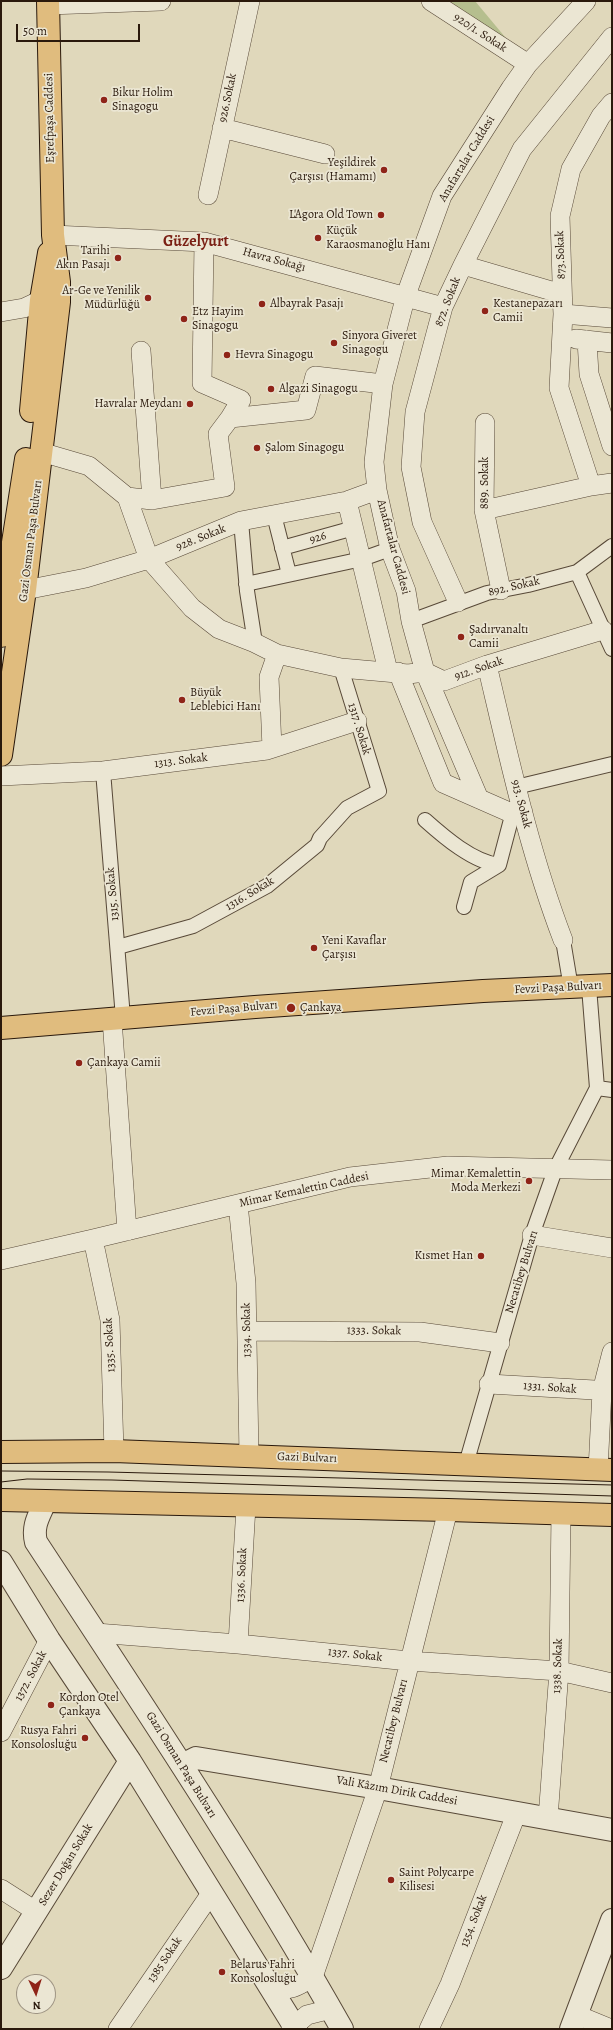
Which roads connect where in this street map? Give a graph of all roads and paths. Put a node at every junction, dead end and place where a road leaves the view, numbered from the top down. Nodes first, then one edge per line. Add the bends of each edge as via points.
1 (161, 1) edge
2 (250, 1) edge
3 (431, 1) edge
4 (48, 3) edge
5 (576, 5) edge
6 (612, 37) edge
7 (528, 64) junction
8 (612, 103) edge
9 (222, 128) junction
10 (325, 154) dead end
11 (208, 195) dead end
12 (53, 235) junction
13 (204, 242) junction
14 (463, 265) junction
15 (59, 282) junction
16 (406, 295) junction
17 (443, 307) junction
18 (4, 309) edge
19 (41, 314) junction
20 (563, 314) junction
21 (612, 318) edge
22 (563, 338) junction
23 (587, 340) junction
24 (612, 343) edge
25 (141, 351) dead end
26 (383, 384) junction
27 (230, 418) junction
28 (485, 424) dead end
29 (612, 446) edge
30 (41, 452) junction
31 (612, 483) edge
32 (591, 486) junction
33 (377, 490) junction
34 (127, 497) junction
35 (152, 500) junction
36 (347, 501) junction
37 (484, 510) junction
38 (274, 515) junction
39 (241, 521) junction
40 (354, 528) junction
41 (612, 546) edge
42 (282, 548) junction
43 (390, 549) junction
44 (362, 558) junction
45 (149, 559) junction
46 (577, 572) junction
47 (289, 574) junction
48 (246, 584) junction
49 (25, 590) junction
50 (501, 590) junction
51 (458, 602) junction
52 (411, 621) junction
53 (603, 630) junction
54 (1, 636) edge
55 (255, 643) junction
56 (612, 649) edge
57 (277, 654) junction
58 (487, 665) junction
59 (341, 668) junction
60 (393, 672) junction
61 (425, 672) junction
62 (356, 721) junction
63 (272, 748) junction
64 (1, 755) edge
65 (612, 764) edge
66 (103, 771) junction
67 (1, 776) edge
68 (516, 787) junction
69 (379, 791) joint
70 (479, 799) junction
71 (518, 812) junction
72 (425, 820) dead end
73 (499, 865) junction
74 (464, 907) dead end
75 (563, 940) joint
76 (118, 947) junction
77 (612, 985) edge
78 (580, 987) junction
79 (117, 1019) junction
80 (1, 1028) edge
81 (597, 1088) junction
82 (612, 1090) edge
83 (555, 1170) junction
84 (612, 1170) edge
85 (238, 1204) junction
86 (128, 1231) junction
87 (532, 1236) junction
88 (94, 1240) junction
89 (612, 1248) edge
90 (1, 1260) edge
91 (247, 1331) junction
92 (500, 1343) junction
93 (612, 1352) edge
94 (489, 1384) junction
95 (607, 1391) edge
96 (114, 1451) junction
97 (1, 1452) edge
98 (249, 1456) junction
99 (466, 1464) junction
100 (605, 1470) edge
101 (1, 1500) edge
102 (45, 1502) junction
103 (246, 1506) junction
104 (448, 1510) junction
105 (561, 1513) junction
106 (612, 1515) edge
107 (1, 1562) edge
108 (96, 1633) junction
109 (50, 1640) junction
110 (238, 1644) junction
111 (409, 1661) junction
112 (558, 1671) junction
113 (612, 1683) edge
114 (1, 1732) edge
115 (130, 1761) junction
116 (182, 1766) junction
117 (378, 1788) junction
118 (516, 1812) junction
119 (548, 1818) junction
120 (612, 1830) edge
121 (1, 1889) edge
122 (212, 1892) junction
123 (37, 1912) junction
124 (612, 1920) edge
125 (1, 1968) edge
126 (313, 1977) junction
127 (270, 1988) junction
128 (331, 2008) junction
129 (574, 2022) edge
130 (294, 2028) edge
131 (118, 2029) edge
132 (342, 2029) edge
133 (428, 2029) edge
134 (611, 2029) edge

1 - 4 street
2 - 9 street, 926.Sokak
3 - 7 street, 920/1. Sokak
4 - 12 main road, Eşrefpaşa Caddesi
5 - 7 street, Anafartalar Caddesi
6 - 14 street, 872. Sokak via 522,149
7 - 16 street, Anafartalar Caddesi via 442,196
8 - 20 street, 873.Sokak via 601,116 571,169 560,216
9 - 10 street
9 - 11 street, 926.Sokak
12 - 13 street, Havra Sokağı
12 - 15 main road, Eşrefpaşa Caddesi
12 - 19 main road, Eşrefpaşa Caddesi
13 - 16 street, Havra Sokağı
13 - 27 street via 202,383 241,400
14 - 17 street, 872. Sokak
14 - 20 street via 562,294
15 - 19 main road, Eşrefpaşa Caddesi
15 - 19 main road
16 - 17 street, Havra Sokağı
16 - 26 street, Anafartalar Caddesi
17 - 51 street, 872. Sokak via 415,412 411,467 422,522
18 - 19 street via 22,314
19 - 30 main road, Gazi Osman Paşa Bulvarı
19 - 54 main road, Gazi Osman Paşa Bulvarı via 28,443
20 - 21 street
20 - 22 street, 873.Sokak
22 - 23 street
22 - 32 street, 873.Sokak via 558,388
23 - 24 street
23 - 29 street via 589,374
25 - 35 street
26 - 27 street via 315,376 306,410
26 - 33 street, Anafartalar Caddesi via 374,462
27 - 35 street via 218,434 225,487
28 - 37 street, 889. Sokak
30 - 34 street via 89,466
30 - 49 main road, Gazi Osman Paşa Bulvarı
31 - 32 street
32 - 37 street
33 - 36 street, 928. Sokak
33 - 43 street, Anafartalar Caddesi
34 - 35 street
34 - 45 street
36 - 38 street, 928. Sokak
36 - 40 street
37 - 50 street, 889. Sokak
38 - 39 street, 928. Sokak
38 - 42 street
39 - 45 street, 928. Sokak
39 - 48 street
40 - 42 street, 926
40 - 44 street
41 - 46 street, 892. Sokak
42 - 47 street
43 - 44 street
43 - 52 street, Anafartalar Caddesi via 406,592
44 - 47 street
44 - 60 street
45 - 49 street, 928. Sokak via 86,578
45 - 55 street via 192,608 219,629
46 - 50 street, 892. Sokak
46 - 53 street
47 - 48 street
48 - 55 street
49 - 64 main road, Gazi Osman Paşa Bulvarı
50 - 51 street, 892. Sokak
51 - 52 street, 892. Sokak
52 - 61 street, Anafartalar Caddesi
53 - 56 street
53 - 58 street, 912. Sokak
55 - 57 street
57 - 59 street
57 - 63 street via 269,677
58 - 61 street, 912. Sokak via 444,681
58 - 68 street, 913. Sokak
59 - 60 street
59 - 62 street, 1317. Sokak
60 - 61 street
60 - 70 street via 444,783
61 - 70 street, Anafartalar Caddesi
62 - 63 street, 1313. Sokak
62 - 69 street, 1317. Sokak
63 - 66 street, 1313. Sokak
65 - 68 street
66 - 67 street, 1313. Sokak
66 - 76 street, 1315. Sokak
68 - 71 street, 913. Sokak
69 - 76 street, 1316. Sokak via 347,808 316,845 267,886 193,926
70 - 71 street
71 - 73 street
71 - 75 street, 913. Sokak
72 - 73 street via 443,836 487,864
73 - 74 street via 471,882
75 - 78 street
76 - 79 street, 1315. Sokak
77 - 78 main road, Fevzi Paşa Bulvarı
78 - 79 main road, Fevzi Paşa Bulvarı via 483,991
78 - 81 street
79 - 80 main road, Fevzi Paşa Bulvarı
79 - 86 street, 1315. Sokak
81 - 82 street
81 - 83 street, Necatibey Bulvarı
83 - 84 street, Mimar Kemalettin Caddesi
83 - 85 street, Mimar Kemalettin Caddesi via 448,1166 350,1177
83 - 87 street, Necatibey Bulvarı
85 - 86 street, Mimar Kemalettin Caddesi
85 - 91 street, 1334. Sokak via 246,1283
86 - 88 street, Mimar Kemalettin Caddesi
87 - 89 street
87 - 92 street, Necatibey Bulvarı
88 - 90 street, Mimar Kemalettin Caddesi
88 - 96 street, 1335. Sokak via 110,1320
91 - 92 street, 1333. Sokak via 420,1332
91 - 98 street, 1334. Sokak
92 - 94 street, Necatibey Bulvarı
93 - 95 street
94 - 95 street, 1331. Sokak
94 - 99 street, Necatibey Bulvarı
95 - 100 street
96 - 97 main road, Gazi Bulvarı
96 - 98 main road, Gazi Bulvarı
98 - 99 main road, Gazi Bulvarı
99 - 100 main road, Gazi Bulvarı
101 - 102 main road
102 - 103 main road
102 - 108 street, Gazi Osman Paşa Bulvarı via 35,1525 36,1542
103 - 104 main road
103 - 110 street, 1336. Sokak
104 - 105 main road
104 - 111 street, Necatibey Bulvarı
105 - 106 main road
105 - 112 street, 1338. Sokak
107 - 109 street
108 - 110 street, 1337. Sokak
108 - 116 street, Gazi Osman Paşa Bulvarı
109 - 114 street, 1372. Sokak
109 - 115 street
110 - 111 street, 1337. Sokak
111 - 112 street, 1337. Sokak
111 - 117 street, Necatibey Bulvarı
112 - 113 street, 1337. Sokak
112 - 119 street, 1338. Sokak
115 - 122 street
115 - 123 street, Sezer Doğan Sokak
116 - 117 street, Vali Kâzım Dirik Caddesi via 196,1758
116 - 126 street, Gazi Osman Paşa Bulvarı
117 - 118 street, Vali Kâzım Dirik Caddesi
117 - 126 street, Necatibey Bulvarı
118 - 119 street, Vali Kâzım Dirik Caddesi
118 - 133 street, 1354. Sokak via 450,1984
119 - 120 street, Vali Kâzım Dirik Caddesi
121 - 123 street
122 - 127 street
122 - 131 street, 1385 Sokak
123 - 125 street, Sezer Doğan Sokak
124 - 129 street
126 - 127 street via 283,1990
126 - 128 street, Gazi Osman Paşa Bulvarı
127 - 130 street
128 - 130 street via 307,2014
128 - 132 street, Gazi Osman Paşa Bulvarı
129 - 134 street

